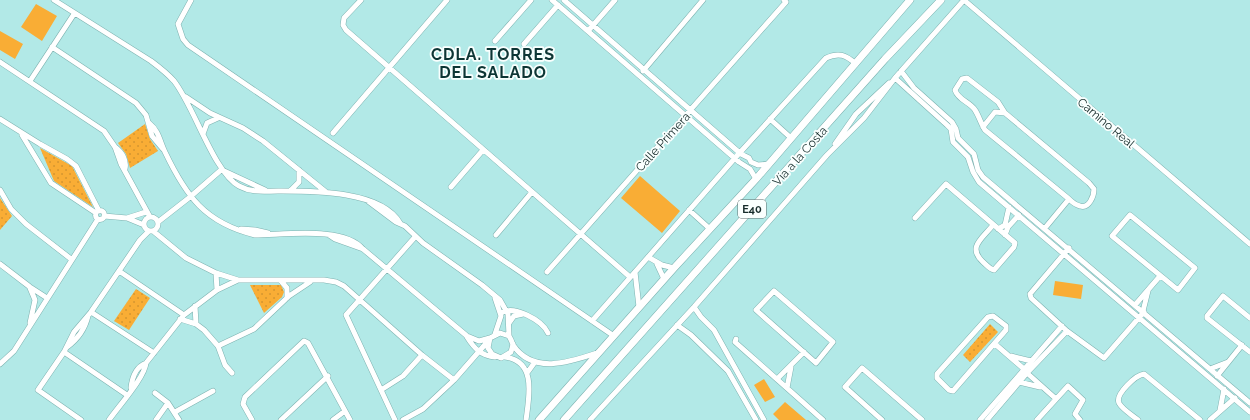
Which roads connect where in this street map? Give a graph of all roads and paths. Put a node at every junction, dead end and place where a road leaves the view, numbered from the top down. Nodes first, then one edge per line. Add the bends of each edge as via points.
1 (54, 0) edge
2 (191, 0) edge
3 (361, 0) edge
4 (447, 0) edge
5 (531, 0) edge
6 (552, 0) edge
7 (564, 0) edge
8 (615, 0) edge
9 (703, 0) edge
10 (784, 0) edge
11 (911, 0) edge
12 (941, 0) edge
13 (964, 0) edge
14 (558, 5) junction
15 (74, 14) junction
16 (593, 25) junction
17 (588, 31) junction
18 (495, 41) dead end
19 (524, 44) dead end
20 (52, 47) junction
21 (0, 62) edge
22 (856, 64) junction
23 (388, 68) junction
24 (644, 69) junction
25 (901, 71) junction
26 (639, 75) junction
27 (895, 78) junction
28 (30, 81) junction
29 (183, 96) junction
30 (691, 110) junction
31 (1005, 113) junction
32 (686, 116) junction
33 (218, 118) junction
34 (0, 119) edge
35 (770, 119) junction
36 (983, 127) junction
37 (20, 132) junction
38 (333, 133) dead end
39 (203, 134) junction
40 (791, 138) junction
41 (40, 144) junction
42 (33, 149) junction
43 (483, 150) junction
44 (741, 153) junction
45 (827, 155) junction
46 (735, 158) junction
47 (769, 164) junction
48 (221, 170) junction
49 (299, 170) junction
50 (756, 179) junction
51 (451, 187) dead end
52 (998, 189) junction
53 (0, 190) edge
54 (290, 191) junction
55 (326, 192) junction
56 (532, 192) junction
57 (994, 194) junction
58 (190, 197) junction
59 (1069, 199) junction
60 (1009, 207) junction
61 (689, 210) junction
62 (98, 212) junction
63 (146, 212) junction
64 (1019, 215) junction
65 (104, 216) junction
66 (1055, 216) junction
67 (150, 217) junction
68 (127, 218) junction
69 (914, 218) dead end
70 (98, 220) junction
71 (158, 224) junction
72 (994, 225) junction
73 (1045, 228) junction
74 (148, 229) junction
75 (710, 229) junction
76 (998, 229) junction
77 (1050, 232) junction
78 (580, 233) junction
79 (496, 235) dead end
80 (1005, 235) junction
81 (415, 237) junction
82 (163, 238) junction
83 (1250, 244) edge
84 (1069, 248) junction
85 (1064, 254) junction
86 (648, 257) junction
87 (71, 259) junction
88 (657, 263) junction
89 (1, 266) edge
90 (387, 268) junction
91 (674, 268) junction
92 (118, 271) junction
93 (547, 272) dead end
94 (635, 272) junction
95 (216, 273) junction
96 (1160, 276) junction
97 (630, 277) junction
98 (664, 279) junction
99 (238, 280) junction
100 (312, 280) junction
101 (281, 281) junction
102 (30, 287) junction
103 (217, 290) junction
104 (1148, 290) junction
105 (494, 296) junction
106 (47, 298) junction
107 (287, 298) junction
108 (35, 300) junction
109 (359, 300) junction
110 (43, 305) junction
111 (1135, 305) junction
112 (195, 306) junction
113 (694, 306) junction
114 (639, 307) junction
115 (507, 310) junction
116 (1143, 312) junction
117 (90, 313) junction
118 (501, 313) junction
119 (523, 314) junction
120 (182, 317) junction
121 (1139, 318) junction
122 (1250, 318) edge
123 (592, 321) junction
124 (509, 322) junction
125 (196, 324) junction
126 (677, 325) junction
127 (1062, 326) junction
128 (29, 327) junction
129 (1067, 331) junction
130 (548, 333) dead end
131 (495, 334) junction
132 (467, 336) junction
133 (509, 336) junction
134 (614, 336) junction
135 (490, 339) junction
136 (736, 339) dead end
137 (513, 344) junction
138 (995, 344) junction
139 (1242, 345) junction
140 (218, 346) junction
141 (1042, 348) junction
142 (65, 350) junction
143 (478, 352) junction
144 (600, 352) junction
145 (804, 352) junction
146 (1047, 352) junction
147 (1250, 352) edge
148 (154, 353) junction
149 (422, 355) junction
150 (1008, 355) junction
151 (495, 356) junction
152 (505, 357) junction
153 (1229, 361) junction
154 (535, 362) junction
155 (1031, 362) junction
156 (0, 364) edge
157 (791, 366) junction
158 (1210, 370) junction
159 (1026, 371) junction
160 (232, 373) dead end
161 (527, 373) junction
162 (328, 376) junction
163 (1218, 376) junction
164 (777, 379) junction
165 (454, 380) junction
166 (1019, 382) junction
167 (1041, 387) junction
168 (787, 388) junction
169 (1224, 388) junction
170 (381, 390) junction
171 (213, 391) dead end
172 (155, 393) dead end
173 (127, 395) junction
174 (1055, 398) junction
175 (1235, 398) junction
176 (168, 402) junction
177 (1249, 407) edge
178 (1220, 410) junction
179 (345, 411) junction
180 (175, 412) junction
181 (81, 420) edge
182 (109, 420) edge
183 (156, 420) edge
184 (179, 420) edge
185 (252, 420) edge
186 (282, 420) edge
187 (333, 420) edge
188 (350, 420) edge
189 (395, 420) edge
190 (403, 420) edge
191 (526, 420) edge
192 (539, 420) edge
193 (564, 420) edge
194 (590, 420) edge
195 (756, 420) edge
196 (764, 420) edge
197 (823, 420) edge
198 (882, 420) edge
199 (922, 420) edge
200 (980, 420) edge
201 (988, 420) edge
202 (1037, 420) edge
203 (1080, 420) edge
204 (1138, 420) edge
205 (1200, 420) edge
206 (1210, 420) edge

1 - 15 street
2 - 123 street via 178,24 188,45
3 - 23 street via 344,18 343,25
4 - 23 street
5 - 18 street
6 - 14 street
7 - 16 street
8 - 16 street
9 - 24 street
10 - 30 street, Calle Primera via 786,2
11 - 22 highway, Vía a la Costa / E40
12 - 193 highway, Vía a la Costa / E40
13 - 25 street, Vía a la Costa
13 - 83 street, Camino Real
14 - 17 street
14 - 19 street
15 - 20 street
15 - 29 street via 151,61 174,81
16 - 17 street
16 - 24 street
17 - 26 street
20 - 28 street
20 - 58 street via 130,98 146,115 152,136 164,150
21 - 28 street
22 - 35 street via 840,54 826,58
22 - 40 highway, Vía a la Costa / E40
23 - 38 street
23 - 43 street
24 - 26 street
24 - 30 street
25 - 27 street, Vía a la Costa
25 - 52 street via 914,88 952,122 960,142 974,154 980,173
26 - 32 street
27 - 45 street, Vía a la Costa via 864,118
27 - 45 street, Vía a la Costa via 856,114
27 - 57 street via 947,125 953,142 970,160 975,177
28 - 63 street via 104,130 123,156 125,168
29 - 33 street
29 - 39 street
30 - 32 street, Calle Primera
30 - 44 street
31 - 36 street via 995,112
31 - 36 street via 998,102 967,78 962,79 955,90 956,94 975,110
31 - 59 street via 1094,189 1091,200 1082,207
32 - 46 street
32 - 78 street, Calle Primera
33 - 39 street via 207,123
33 - 49 street via 243,128
34 - 37 street
35 - 40 street
35 - 44 street
36 - 59 street
37 - 41 street
37 - 42 street
39 - 48 street
40 - 47 highway, Vía a la Costa / E40
41 - 42 street
41 - 62 street via 76,166
42 - 62 street via 51,183
43 - 51 street
43 - 56 street
44 - 46 street
44 - 47 street via 751,162
45 - 113 street, Vía a la Costa
46 - 50 street via 750,169
46 - 61 street
47 - 50 highway, Vía a la Costa / E40
48 - 54 street via 268,192
48 - 58 street
49 - 54 street via 299,182
49 - 55 street
50 - 75 highway, Vía a la Costa / E40
52 - 57 street
52 - 73 street
53 - 87 street via 11,209 26,224
54 - 55 street
55 - 81 street via 373,202 392,213
56 - 78 street
56 - 79 street
57 - 60 street
58 - 71 street
58 - 90 street via 206,213 222,223 255,235 329,235 363,249
59 - 66 street
60 - 64 street
60 - 76 street via 1005,225
61 - 75 street
61 - 86 street
62 - 65 street via 102,212
62 - 70 street
63 - 67 street
63 - 68 street
64 - 80 street
64 - 85 street
65 - 68 street
65 - 70 street
66 - 73 street
66 - 77 street
67 - 71 street
67 - 74 street via 145,220
68 - 74 street
69 - 72 street via 946,184
70 - 87 street
71 - 74 street
71 - 82 street
72 - 76 street
72 - 80 street via 975,251 991,269 996,269 1014,247 1014,243
73 - 77 street
74 - 82 street
74 - 92 street
75 - 91 highway, Vía a la Costa / E40
76 - 80 street
77 - 84 street
78 - 93 street, Calle Primera
78 - 97 street
81 - 90 street
81 - 105 street
82 - 95 street via 186,258
84 - 85 street
84 - 111 street
85 - 121 street
85 - 127 street via 1030,294
86 - 88 street
86 - 94 street
87 - 106 street
88 - 91 street
88 - 98 street
89 - 102 street
90 - 109 street
90 - 132 street
91 - 98 highway, Vía a la Costa / E40
92 - 117 street
92 - 120 street
94 - 97 street
94 - 114 street
95 - 99 street
95 - 103 street
96 - 96 street via 1177,290 1194,268 1130,215 1112,236
96 - 104 street
97 - 123 street
98 - 114 highway, Vía a la Costa / E40
99 - 101 street
99 - 103 street
100 - 101 street
100 - 107 street
100 - 109 street via 336,282
101 - 107 street via 287,288
102 - 106 street
102 - 108 street
103 - 112 street
104 - 111 street
104 - 116 street
105 - 115 street
105 - 118 street
106 - 110 street
107 - 140 street via 254,329
108 - 110 street
108 - 128 street
109 - 149 street
109 - 170 street via 347,313 346,318
110 - 128 street
111 - 116 street
112 - 120 street
112 - 125 street
113 - 126 street, Vía a la Costa
113 - 196 street via 700,317 714,330
114 - 134 highway, Vía a la Costa / E40
115 - 118 street
115 - 119 street via 513,309
115 - 124 street
116 - 121 street
116 - 158 street
117 - 142 street via 74,332
117 - 148 street
118 - 131 street
119 - 124 street via 514,316
119 - 130 street via 544,326
120 - 125 street
120 - 148 street
121 - 129 street via 1104,358
121 - 169 street
122 - 139 street via 1223,296 1207,316
123 - 134 street
124 - 133 street
125 - 140 street
126 - 194 street, Vía a la Costa
126 - 195 street via 728,371
127 - 129 street
127 - 141 street
128 - 156 street via 14,351
129 - 146 street
131 - 133 street
131 - 135 street
132 - 135 street via 479,341
132 - 143 street
133 - 137 street
134 - 144 highway, Vía a la Costa / E40
135 - 143 street
135 - 151 street via 490,351
136 - 164 street via 735,342
137 - 152 street via 511,352
137 - 154 street via 525,357
138 - 138 street via 1007,328 990,316 937,374 937,378 953,391
138 - 150 street
139 - 147 street
139 - 153 street
140 - 160 street via 225,365
141 - 146 street
141 - 155 street
142 - 173 street
142 - 181 street via 38,390
143 - 151 street
143 - 165 street
144 - 154 street via 561,364
144 - 192 highway, Vía a la Costa / E40
145 - 145 street via 756,310 774,291 833,342 816,363
145 - 157 street
146 - 159 street
148 - 173 street via 146,363 146,369 138,382
149 - 165 street
149 - 170 street via 403,376
150 - 155 street
150 - 159 street
151 - 152 street
152 - 161 street via 518,362
153 - 158 street
153 - 163 street
154 - 161 street
155 - 159 street
157 - 164 street
157 - 168 street
158 - 163 street
159 - 166 street
159 - 167 street
159 - 200 street
161 - 191 street via 529,388
162 - 179 street
162 - 185 street via 308,342 304,341 245,396 243,404
162 - 186 street
163 - 177 street
164 - 168 street
165 - 190 street via 423,409
166 - 167 street
166 - 201 street
167 - 174 street
168 - 197 street
169 - 175 street
169 - 178 street
170 - 189 street
171 - 180 street
172 - 176 street
173 - 182 street
174 - 202 street
174 - 203 street via 1066,387 1071,388 1083,400 1075,414
175 - 177 street
175 - 178 street
176 - 180 street
176 - 183 street
178 - 206 street
179 - 187 street
179 - 188 street
180 - 184 street
198 - 199 street via 845,387 862,368
204 - 205 street via 1119,405 1118,400 1119,395 1135,378 1144,374

